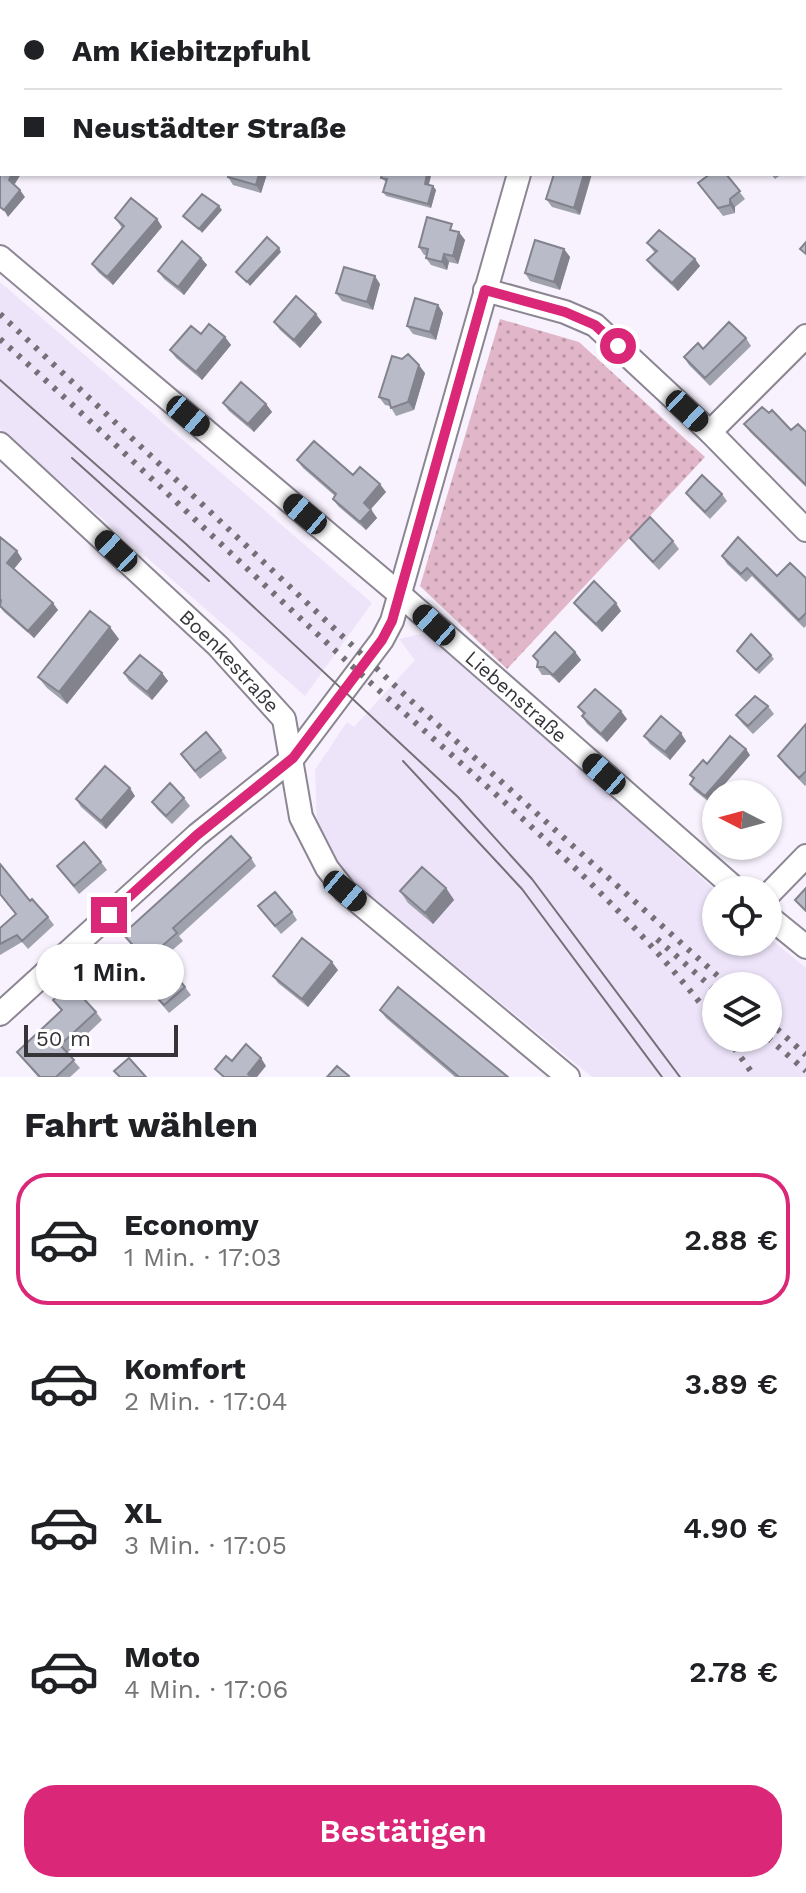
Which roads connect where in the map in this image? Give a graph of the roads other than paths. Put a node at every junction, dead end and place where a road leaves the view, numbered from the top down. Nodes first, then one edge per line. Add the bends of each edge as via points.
1 (518, 176) edge
2 (0, 257) edge
3 (485, 290) junction
4 (806, 336) edge
5 (710, 432) junction
6 (0, 444) edge
7 (806, 530) edge
8 (397, 592) junction
9 (293, 758) junction
10 (806, 856) edge
11 (721, 876) edge
12 (782, 881) edge
13 (782, 927) edge
14 (806, 947) edge
15 (0, 1014) edge
16 (568, 1077) edge

1 - 3 street
2 - 8 street, Liebenstraße
3 - 5 street via 595,325
3 - 8 street
4 - 5 street
5 - 7 street
6 - 9 street, Boenkestraße via 218,646 284,719
8 - 9 street via 382,640
8 - 11 street, Liebenstraße
9 - 15 street via 197,835
9 - 16 street, Boenkestraße via 301,817 345,891
10 - 12 street
13 - 14 street

